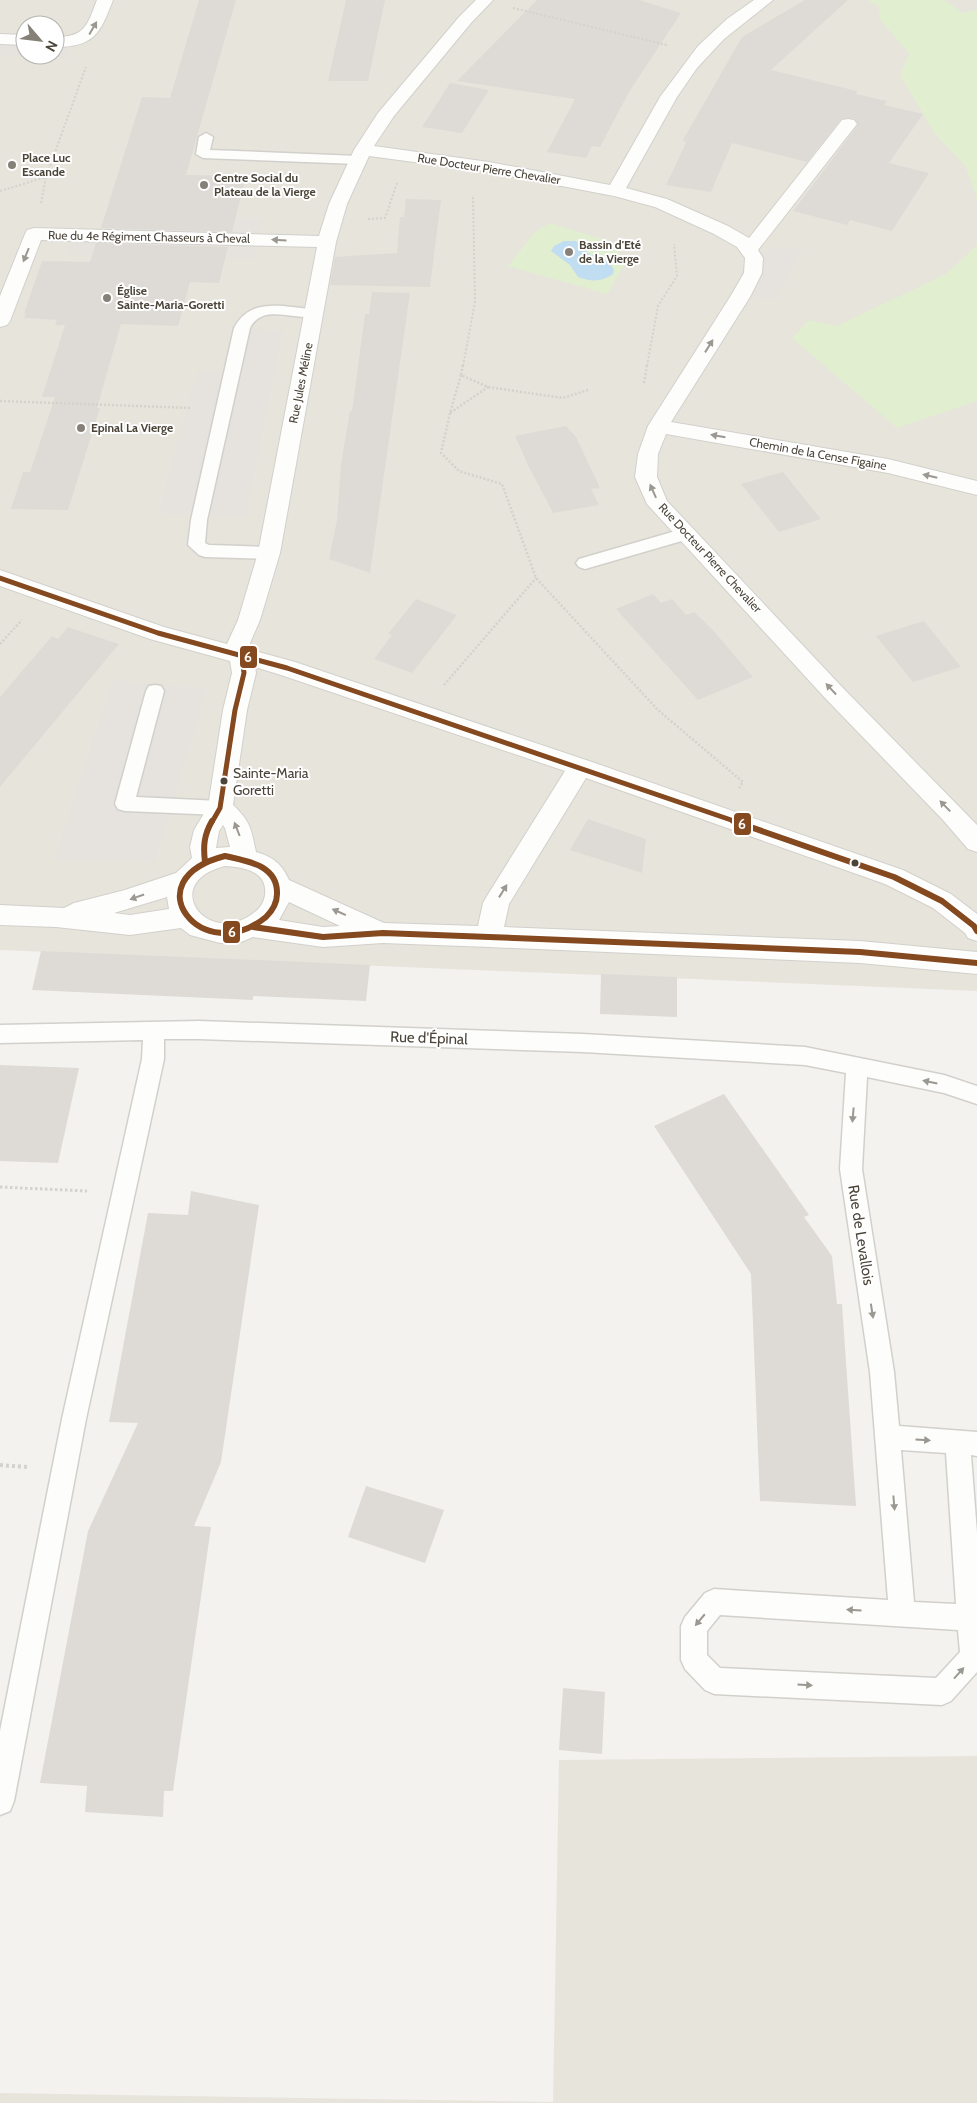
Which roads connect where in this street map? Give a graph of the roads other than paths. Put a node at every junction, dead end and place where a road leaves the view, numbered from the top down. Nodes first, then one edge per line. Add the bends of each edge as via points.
1 (105, 0) edge
2 (485, 0) edge
3 (765, 0) edge
4 (0, 39) edge
5 (15, 40) edge
6 (70, 42) edge
7 (848, 124) dead end
8 (206, 137) dead end
9 (361, 155) junction
10 (615, 191) junction
11 (328, 242) junction
12 (749, 250) junction
13 (314, 313) junction
14 (0, 321) edge
15 (664, 417) junction
16 (977, 488) edge
17 (686, 534) junction
18 (269, 553) junction
19 (585, 564) dead end
20 (0, 578) edge
21 (242, 657) junction
22 (155, 691) dead end
23 (580, 767) junction
24 (220, 808) junction
25 (977, 842) edge
26 (245, 857) junction
27 (205, 862) junction
28 (183, 881) junction
29 (278, 886) junction
30 (0, 915) edge
31 (56, 917) junction
32 (185, 917) junction
33 (253, 927) junction
34 (977, 931) edge
35 (383, 933) junction
36 (489, 937) junction
37 (977, 963) edge
38 (154, 1031) junction
39 (0, 1034) edge
40 (857, 1067) junction
41 (977, 1095) edge
42 (888, 1437) junction
43 (968, 1443) edge
44 (902, 1613) junction
45 (970, 1618) junction
46 (0, 1800) edge

6 -> 1 street via 93,31
2 - 9 street, Rue Jules Méline via 387,113
3 - 10 street via 725,29 700,53 659,113
4 - 5 street
7 - 12 street
8 - 9 lane via 203,154
9 - 10 street, Rue Docteur Pierre Chevalier via 489,167
9 - 11 street, Rue Jules Méline via 338,204
10 - 12 street, Rue Docteur Pierre Chevalier via 661,203 744,243
11 - 13 street, Rue Jules Méline
11 -> 14 street, Rue du 4e Régiment Chasseurs à Cheval via 34,234
15 -> 12 street, Rue Docteur Pierre Chevalier via 753,273 754,258
13 - 18 street, Rue Jules Méline
13 - 18 lane via 264,311 246,317 198,520 196,545 205,551
16 -> 15 street, Chemin de la Cense Figaine
17 -> 15 street, Rue Docteur Pierre Chevalier via 658,504 646,476 648,454
17 - 19 lane
25 -> 17 street, Rue Docteur Pierre Chevalier
18 - 21 street, Rue Jules Méline via 249,620 238,643
20 - 21 street via 158,633
21 - 23 street via 287,668
21 - 24 street, Rue Jules Méline via 244,673
22 - 24 lane via 125,804
23 - 34 street via 894,877 942,902
36 -> 23 street via 496,903
26 -> 24 street via 237,824
24 - 27 street, Rue Jules Méline via 207,830 203,846
26 - 27 street via 225,856
26 - 29 street via 261,863 273,873
27 - 28 street
28 -> 31 street via 126,900
28 - 32 street via 179,893
29 - 33 street via 277,901 268,916
35 -> 29 street
30 - 31 street
31 - 32 street via 130,925
32 - 33 street via 198,927 215,933
33 - 35 street via 323,937
35 - 36 street
36 - 37 street via 860,952
38 - 39 lane, Rue d'Épinal
38 - 40 lane, Rue d'Épinal via 583,1044 805,1056
38 - 46 lane via 152,1059 74,1420
41 -> 40 lane via 944,1084
40 -> 42 lane, Rue de Levallois via 851,1170 882,1372
42 -> 43 lane
42 -> 44 lane, Rue de Levallois
43 - 45 lane
44 - 45 lane
44 -> 45 lane via 714,1602 694,1626 694,1660 714,1681 942,1692 973,1657

